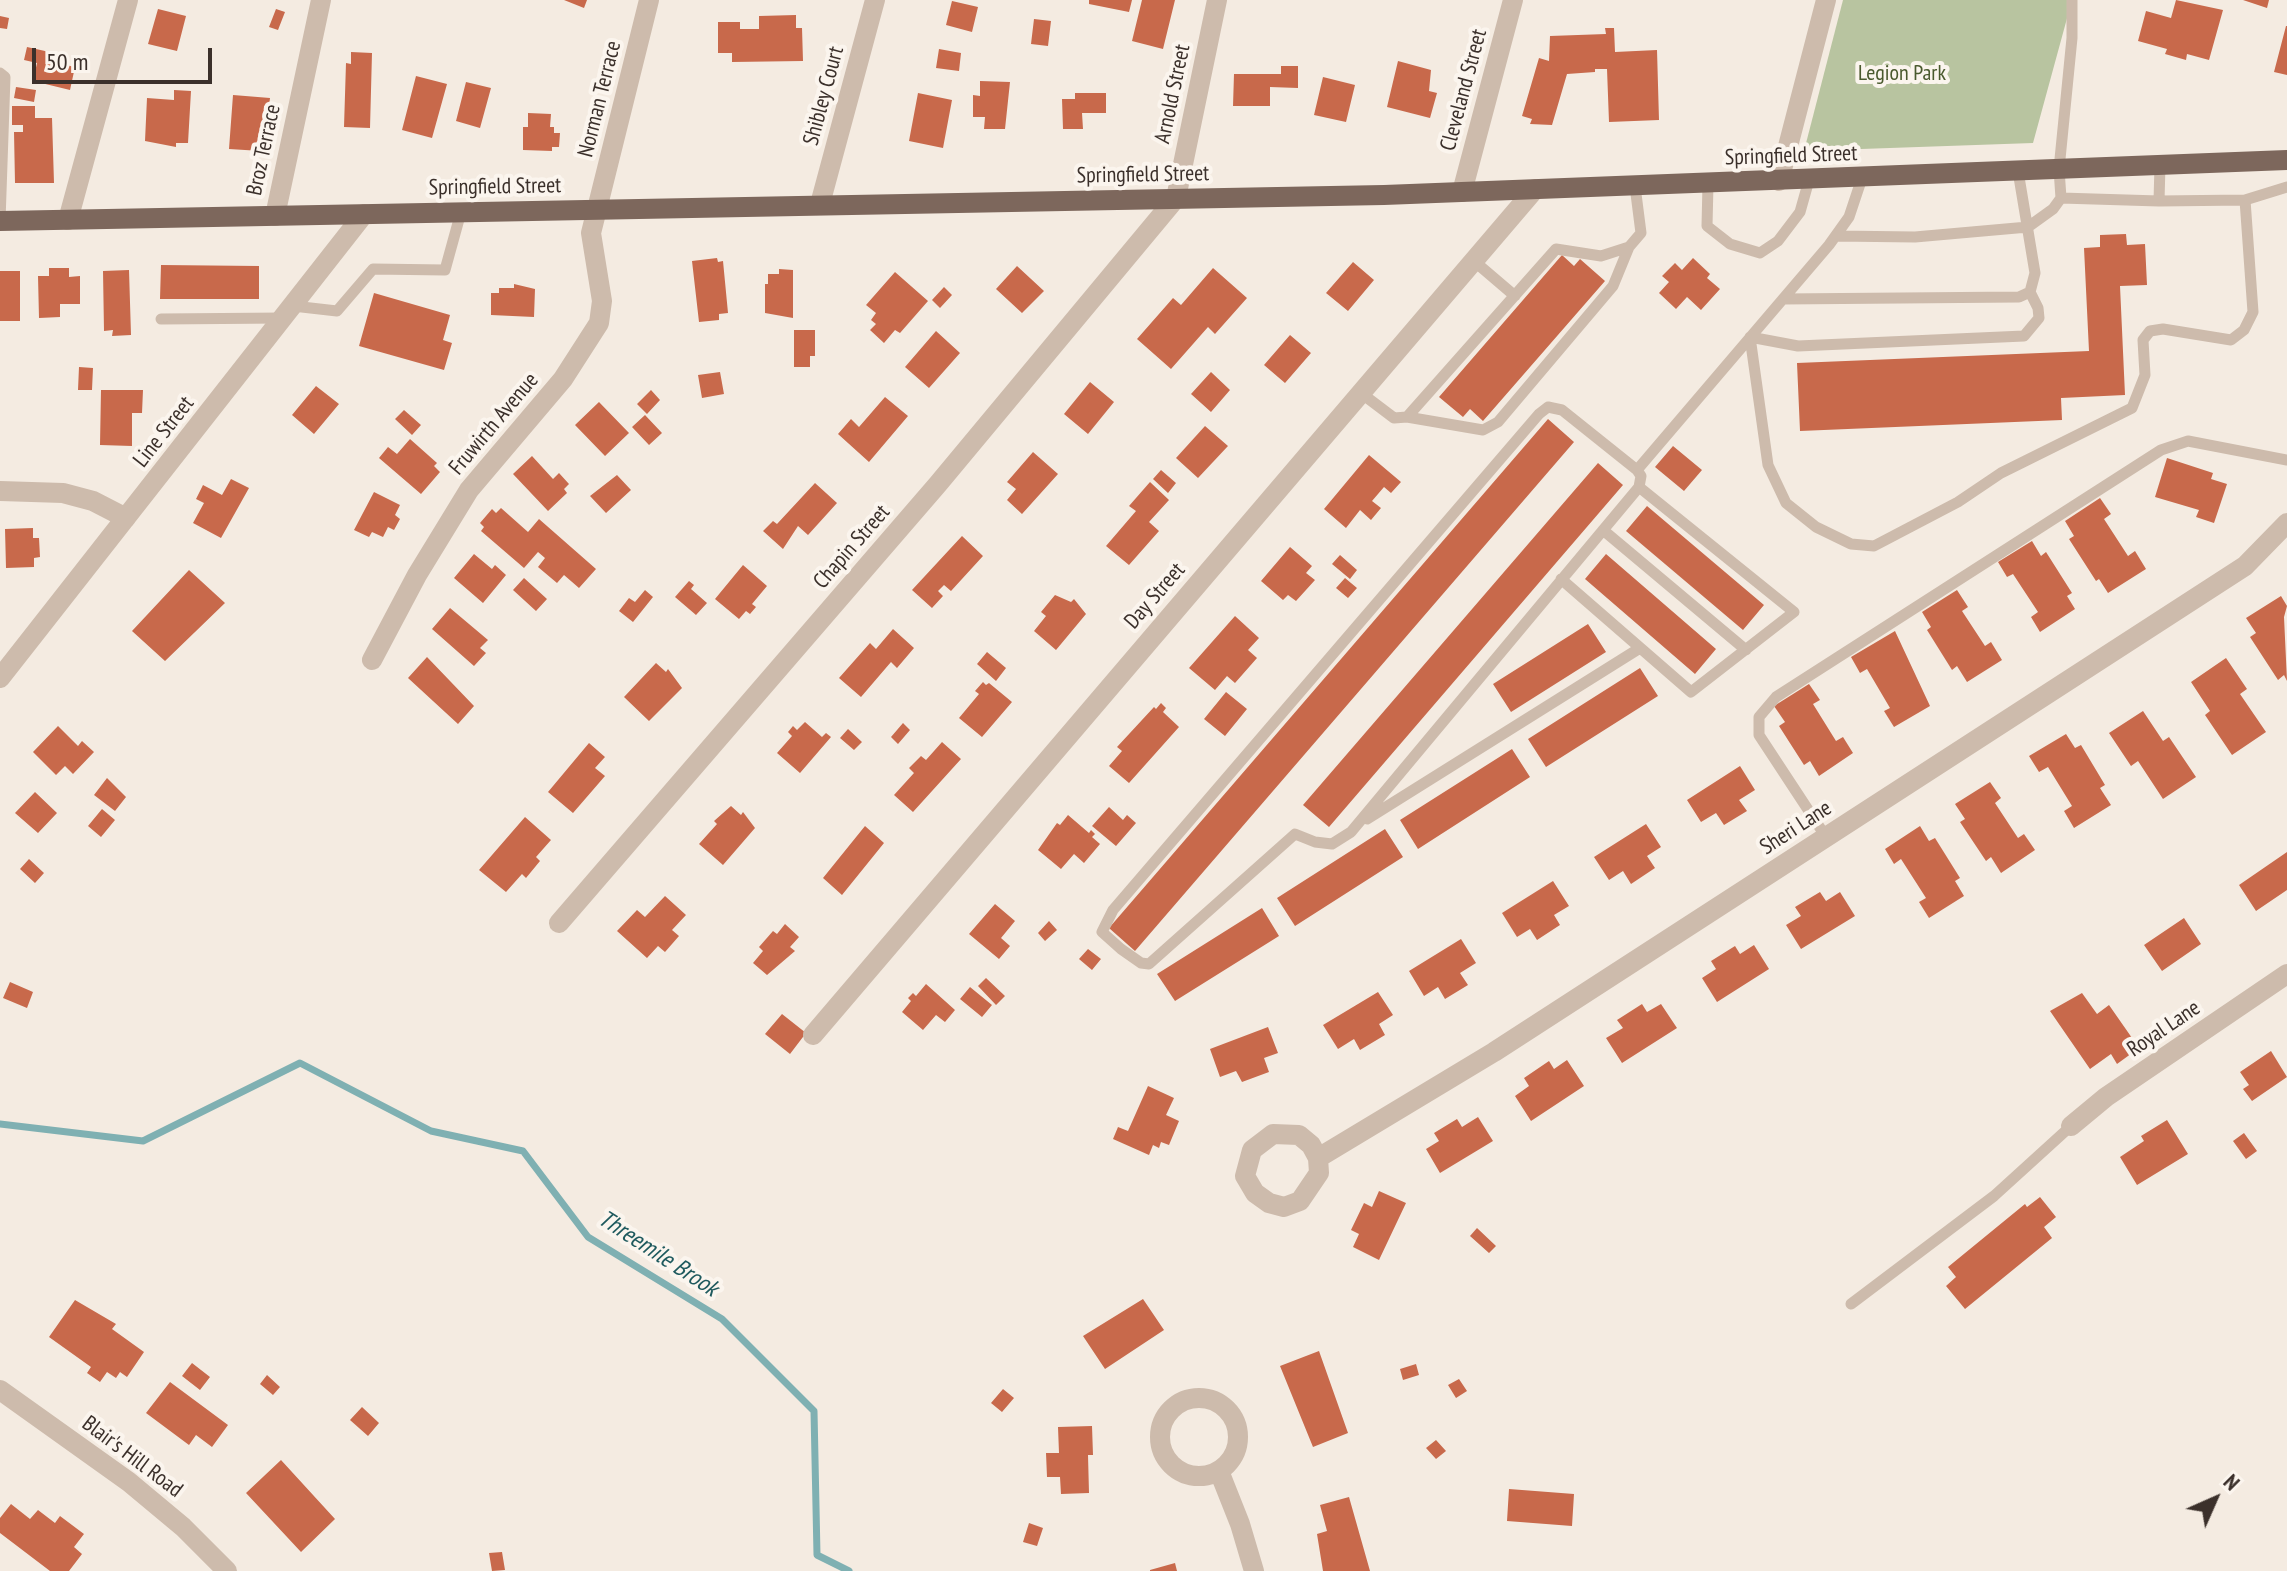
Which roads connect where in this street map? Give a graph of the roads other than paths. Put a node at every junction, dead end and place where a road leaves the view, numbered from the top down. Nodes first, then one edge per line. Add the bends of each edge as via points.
1 (128, 0) edge
2 (321, 0) edge
3 (649, 0) edge
4 (875, 0) edge
5 (1217, 0) edge
6 (1513, 0) edge
7 (1826, 0) edge
8 (2072, 0) edge
9 (0, 73) edge
10 (2287, 160) edge
11 (2160, 165) junction
12 (2059, 169) junction
13 (2018, 171) junction
14 (1862, 178) junction
15 (1809, 180) junction
16 (1779, 181) junction
17 (1708, 184) junction
18 (1635, 186) junction
19 (2287, 187) edge
20 (1535, 189) junction
21 (1462, 192) junction
22 (1176, 198) junction
23 (2061, 198) junction
24 (2245, 200) junction
25 (2159, 201) junction
26 (820, 204) junction
27 (596, 209) junction
28 (461, 212) junction
29 (364, 214) junction
30 (275, 216) junction
31 (68, 220) junction
32 (0, 221) edge
33 (2028, 227) junction
34 (1836, 236) junction
35 (1629, 247) junction
36 (1474, 261) junction
37 (2030, 292) junction
38 (1515, 296) junction
39 (1783, 299) junction
40 (288, 312) junction
41 (161, 319) dead end
42 (1750, 337) junction
43 (1361, 393) junction
44 (1407, 417) junction
45 (2287, 460) edge
46 (1637, 470) junction
47 (1639, 487) junction
48 (0, 491) edge
49 (126, 518) junction
50 (2287, 523) edge
51 (1603, 530) junction
52 (1561, 579) junction
53 (1640, 648) junction
54 (1746, 650) junction
55 (372, 660) dead end
56 (0, 678) edge
57 (1356, 826) junction
58 (1826, 837) junction
59 (559, 923) dead end
60 (2287, 974) edge
61 (813, 1035) dead end
62 (2071, 1126) joint
63 (1318, 1158) dead end
64 (1851, 1304) dead end
65 (0, 1390) edge
66 (1219, 1471) dead end
67 (227, 1571) edge
68 (1254, 1571) edge

1 - 31 street
2 - 30 street, Broz Terrace
3 - 27 street, Norman Terrace
4 - 26 street, Shibley Court
5 - 22 street, Arnold Street
6 - 21 street, Cleveland Street
7 - 16 street
8 - 12 lane
9 - 32 lane via 5,77
10 - 11 main road, Springfield Street
11 - 12 main road, Springfield Street
11 - 25 lane
12 - 13 main road, Springfield Street
12 - 23 lane
13 - 14 main road, Springfield Street
13 - 33 lane
14 - 15 main road, Springfield Street
14 - 34 lane via 1849,217
15 - 16 main road, Springfield Street
15 - 17 lane via 1800,212 1778,241 1760,253 1730,244 1707,226
16 - 17 main road, Springfield Street
17 - 18 main road, Springfield Street
18 - 20 main road, Springfield Street
18 - 35 lane via 1641,233
19 - 24 lane
20 - 21 main road, Springfield Street
20 - 36 street, Day Street
21 - 22 main road, Springfield Street
22 - 26 main road, Springfield Street
22 - 59 street, Chapin Street via 928,496
23 - 25 lane
23 - 33 lane
24 - 25 lane
24 - 42 lane via 2253,312 2244,330 2231,340 2150,331 2143,340 2145,375 2132,408 2001,473 1874,546 1851,544 1816,527 1786,503 1768,465
26 - 27 main road, Springfield Street
27 - 28 main road, Springfield Street
27 - 55 street, Fruwirth Avenue via 591,233 602,301 599,323 563,379 469,490
28 - 29 main road, Springfield Street
28 - 40 lane via 445,270 373,269 337,311
29 - 30 main road, Springfield Street
29 - 40 street, Line Street
30 - 31 main road, Springfield Street
31 - 32 main road, Springfield Street
33 - 34 lane via 1915,237
33 - 37 lane via 2035,273
34 - 39 lane
35 - 38 lane via 1601,256 1556,249
35 - 44 lane via 1613,286 1498,422 1483,430
36 - 38 lane
36 - 43 street, Day Street
37 - 39 lane via 2019,297
37 - 42 lane via 2039,318 2024,336 1798,346
38 - 44 lane
39 - 42 lane
40 - 41 lane
40 - 49 street, Line Street
42 - 46 lane
43 - 44 lane via 1394,418
43 - 61 street, Day Street
45 - 58 lane via 2188,441 2161,450 1776,697 1759,717 1759,735
46 - 47 lane
46 - 57 lane via 1562,410 1548,407 1539,414 1113,910 1102,932 1149,964 1295,834 1332,844
47 - 51 lane
47 - 54 lane via 1794,612
48 - 49 street via 63,493
49 - 56 street, Line Street
50 - 58 street, Sheri Lane via 2245,566
51 - 52 lane
51 - 54 lane
52 - 53 lane
52 - 57 lane
53 - 54 lane via 1691,692
53 - 57 lane
58 - 63 street, Sheri Lane via 1494,1052
60 - 62 street, Royal Lane
62 - 64 lane via 1994,1196
65 - 67 street, Blair's Hill Road via 129,1482
66 - 68 street

